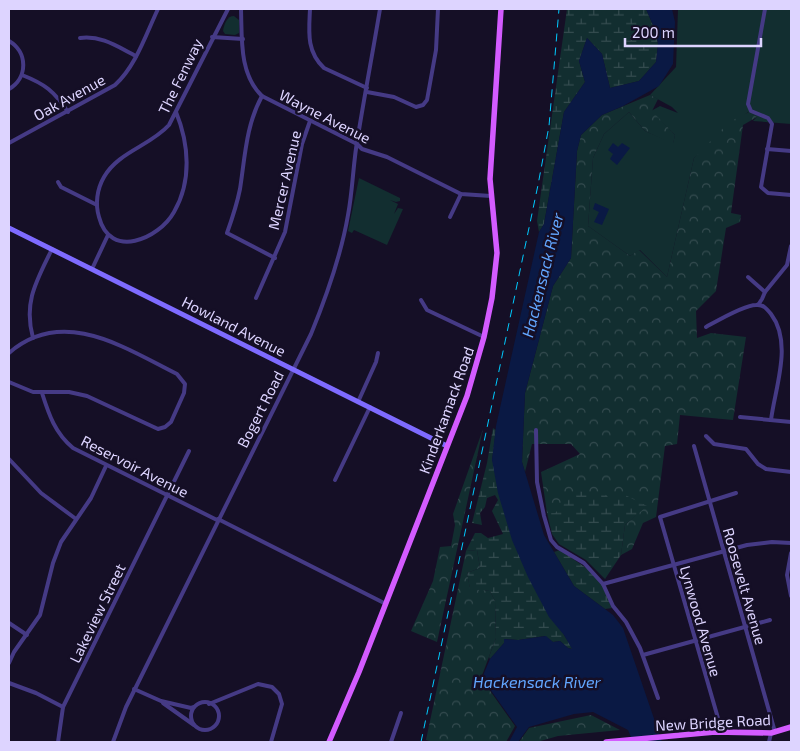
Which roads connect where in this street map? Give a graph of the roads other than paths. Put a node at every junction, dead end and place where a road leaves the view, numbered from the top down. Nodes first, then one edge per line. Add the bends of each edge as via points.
1 (158, 9) edge
2 (228, 9) edge
3 (240, 9) edge
4 (310, 9) edge
5 (380, 9) edge
6 (438, 9) edge
7 (501, 9) edge
8 (765, 9) edge
9 (212, 37) junction
10 (80, 38) dead end
11 (242, 39) junction
12 (9, 42) edge
13 (136, 56) junction
14 (22, 75) junction
15 (9, 89) edge
16 (367, 90) junction
17 (262, 96) junction
18 (68, 112) junction
19 (176, 112) junction
20 (310, 121) junction
21 (9, 143) edge
22 (357, 144) junction
23 (767, 149) junction
24 (791, 151) edge
25 (58, 182) dead end
26 (461, 194) junction
27 (791, 195) edge
28 (491, 196) junction
29 (97, 205) junction
30 (450, 217) dead end
31 (9, 228) edge
32 (108, 235) junction
33 (791, 246) edge
34 (52, 249) junction
35 (275, 258) junction
36 (790, 262) edge
37 (92, 269) junction
38 (748, 277) dead end
39 (765, 292) junction
40 (256, 298) dead end
41 (421, 300) dead end
42 (758, 304) junction
43 (706, 326) dead end
44 (484, 337) junction
45 (33, 338) junction
46 (9, 353) edge
47 (378, 354) dead end
48 (293, 369) junction
49 (9, 382) edge
50 (42, 393) junction
51 (358, 402) junction
52 (370, 407) junction
53 (740, 417) dead end
54 (772, 420) junction
55 (791, 422) edge
56 (536, 430) dead end
57 (706, 436) dead end
58 (447, 446) junction
59 (694, 446) dead end
60 (188, 451) dead end
61 (9, 459) edge
62 (106, 466) junction
63 (791, 472) edge
64 (335, 480) dead end
65 (736, 493) dead end
66 (168, 496) junction
67 (710, 502) junction
68 (76, 519) junction
69 (218, 520) junction
70 (791, 543) edge
71 (724, 552) junction
72 (791, 553) edge
73 (674, 565) junction
74 (603, 584) junction
75 (791, 596) edge
76 (386, 604) junction
77 (770, 620) dead end
78 (9, 623) edge
79 (745, 627) junction
80 (27, 635) junction
81 (695, 641) junction
82 (643, 654) junction
83 (9, 663) edge
84 (9, 683) edge
85 (134, 689) junction
86 (658, 698) dead end
87 (161, 701) junction
88 (209, 704) junction
89 (63, 707) junction
90 (194, 707) junction
91 (401, 713) dead end
92 (195, 726) junction
93 (791, 727) edge
94 (722, 732) junction
95 (773, 732) junction
96 (58, 742) edge
97 (114, 742) edge
98 (271, 742) edge
99 (329, 742) edge
100 (391, 742) edge
101 (606, 742) edge
102 (769, 742) edge

1 - 13 street, Oak Avenue
2 - 9 street, The Fenway
3 - 11 street, Wayne Avenue
4 - 16 street via 309,44 314,56 324,68
5 - 16 street, Bogert Road
6 - 16 street via 436,50 425,103 419,107 412,106
7 - 28 main road, Kinderkamack Road via 490,158
8 - 23 street via 748,104 753,112 771,122
9 - 11 street
9 - 19 street, The Fenway
10 - 13 street via 102,39
11 - 17 street, Wayne Avenue via 246,73
12 - 14 street via 23,57
13 - 18 street, Oak Avenue via 115,85
14 - 15 street
14 - 18 street via 51,90
16 - 22 street, Bogert Road
17 - 20 street, Wayne Avenue
17 - 35 street via 249,130 238,199 227,234
18 - 21 street, Oak Avenue
19 - 29 street, The Fenway via 161,133 108,170 100,184
19 - 32 street via 185,137 187,160 185,182 174,213 163,226 141,239 120,241
20 - 22 street, Wayne Avenue
20 - 35 street, Mercer Avenue via 302,144 289,218
22 - 26 street, Wayne Avenue
22 - 48 street, Bogert Road via 348,213 337,262 322,308
23 - 24 street
23 - 27 street via 760,187 768,193
25 - 29 street via 61,187
26 - 28 street, Wayne Avenue
26 - 30 street
28 - 44 main road, Kinderkamack Road via 497,253
29 - 32 street, The Fenway via 99,220
31 - 34 street, Howland Avenue
32 - 37 street
33 - 36 street
34 - 37 street, Howland Avenue
34 - 45 street via 32,292 29,320
35 - 40 street, Mercer Avenue
36 - 39 street
37 - 48 street, Howland Avenue
38 - 39 street
39 - 42 street
41 - 44 street via 426,310
42 - 43 street
42 - 54 street via 772,315 781,339 780,373
44 - 58 main road, Kinderkamack Road via 473,381
45 - 46 street
45 - 50 street via 58,332 88,334 109,340 177,374 185,384 171,422 162,429 87,396 68,392
47 - 51 street
48 - 51 street, Howland Avenue
48 - 69 street, Bogert Road
49 - 50 street
50 - 62 street, Reservoir Avenue via 51,422 61,437 73,448
51 - 52 street, Howland Avenue
52 - 58 street, Howland Avenue
52 - 64 street
53 - 54 street
54 - 55 street
56 - 74 street via 537,482 551,540 584,563
57 - 63 street via 714,444 746,449 766,469
58 - 76 main road, Kinderkamack Road
59 - 67 street, Roosevelt Avenue
60 - 66 street, Lakeview Street
61 - 68 street via 42,493
62 - 66 street, Reservoir Avenue
62 - 68 street via 91,498
65 - 67 street
66 - 69 street, Reservoir Avenue
66 - 89 street, Lakeview Street
67 - 71 street, Roosevelt Avenue
67 - 73 street, Lynwood Avenue via 660,517
68 - 80 street via 57,552 43,607
69 - 76 street, Reservoir Avenue
69 - 85 street, Bogert Road
70 - 71 street via 760,543
71 - 73 street
71 - 79 street, Roosevelt Avenue
72 - 75 street via 787,575
73 - 74 street
73 - 81 street, Lynwood Avenue
74 - 82 street
76 - 99 main road, Kinderkamack Road
77 - 79 street
78 - 80 street
79 - 81 street
79 - 95 street, Roosevelt Avenue
80 - 83 street
81 - 82 street
81 - 94 street, Lynwood Avenue
82 - 86 street
84 - 89 street
85 - 87 street
85 - 97 street, Bogert Road
87 - 90 street
87 - 92 street
88 - 90 street via 201,703
88 - 92 street via 218,712 216,724 206,730
88 - 98 street via 258,684 272,687 282,704
89 - 96 street, Lakeview Street
90 - 92 street via 191,715
91 - 100 street
93 - 95 main road, New Bridge Road
94 - 95 main road, New Bridge Road
94 - 101 main road, New Bridge Road
95 - 102 street

